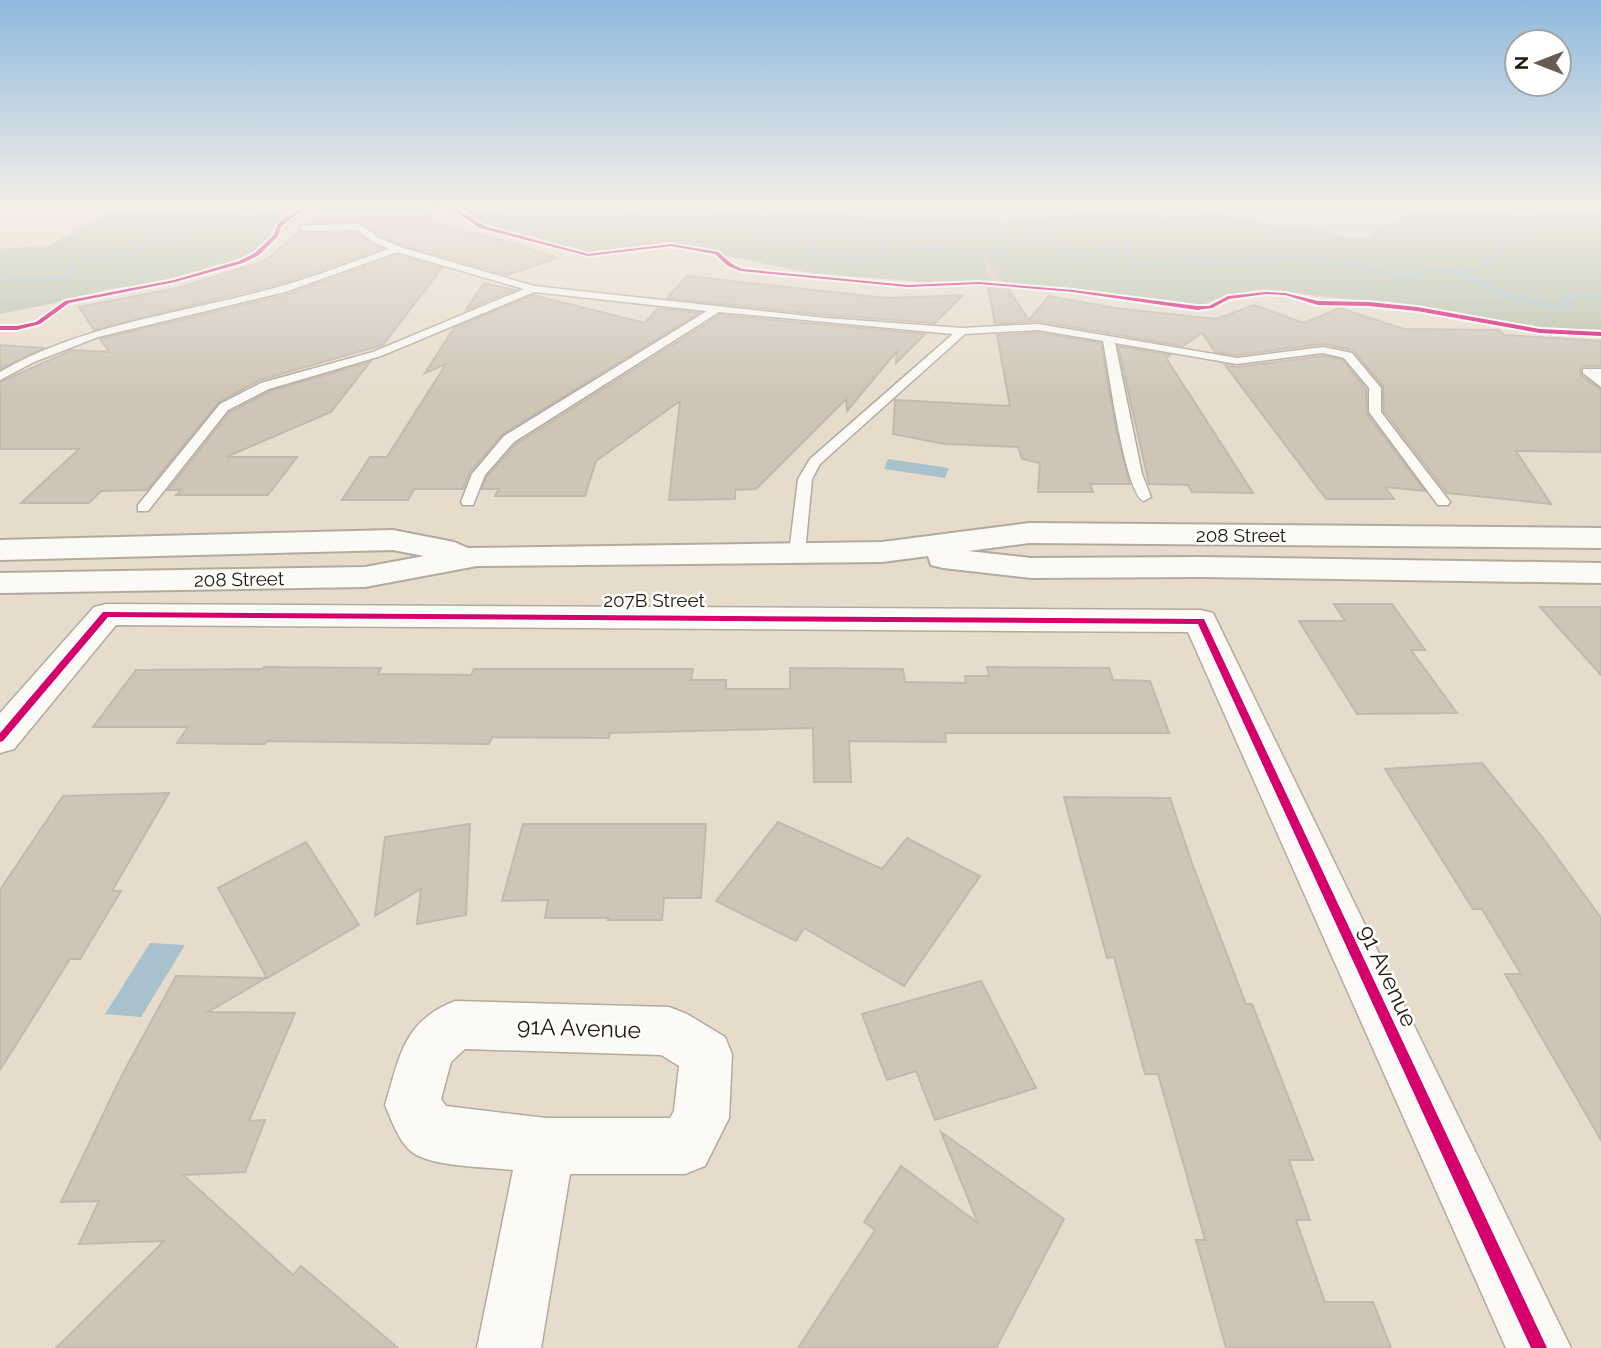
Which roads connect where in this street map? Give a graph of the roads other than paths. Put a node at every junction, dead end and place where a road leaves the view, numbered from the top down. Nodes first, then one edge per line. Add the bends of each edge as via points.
1 (339, 269) edge
2 (465, 269) edge
3 (533, 289) junction
4 (719, 308) junction
5 (962, 331) junction
6 (1108, 338) junction
7 (1601, 372) edge
8 (0, 377) edge
9 (1601, 383) edge
10 (1144, 497) dead end
11 (468, 502) dead end
12 (1443, 502) dead end
13 (143, 508) dead end
14 (1601, 538) edge
15 (0, 550) edge
16 (882, 552) junction
17 (797, 553) junction
18 (477, 556) junction
19 (1601, 573) edge
20 (0, 583) edge
21 (1201, 621) joint
22 (0, 739) edge
23 (546, 1146) junction
24 (509, 1348) edge
25 (1539, 1348) edge

1 - 8 lane via 267,294 90,335
2 - 3 lane
3 - 4 lane
3 - 13 lane via 377,354 265,386 224,407
4 - 5 lane
4 - 11 lane via 509,439 480,474
5 - 6 lane via 1038,327
5 - 17 lane via 815,462 805,480
6 - 10 lane via 1135,474
6 - 12 lane via 1237,361 1323,350 1348,355 1375,388 1374,412
7 - 9 lane via 1587,371
14 - 16 main road, 208 Street via 1029,533
15 - 18 main road, 208 Street via 393,540
16 - 17 main road, 208 Street
16 - 19 main road, 208 Street via 1031,568
17 - 18 main road, 208 Street
18 - 20 main road, 208 Street via 365,577
21 - 22 street, 207B Street via 106,614
21 - 25 street, 91 Avenue
23 - 23 street, 91A Avenue via 685,1146 701,1118 706,1054 669,1031 454,1025 429,1048 412,1105 431,1132
23 - 24 street

